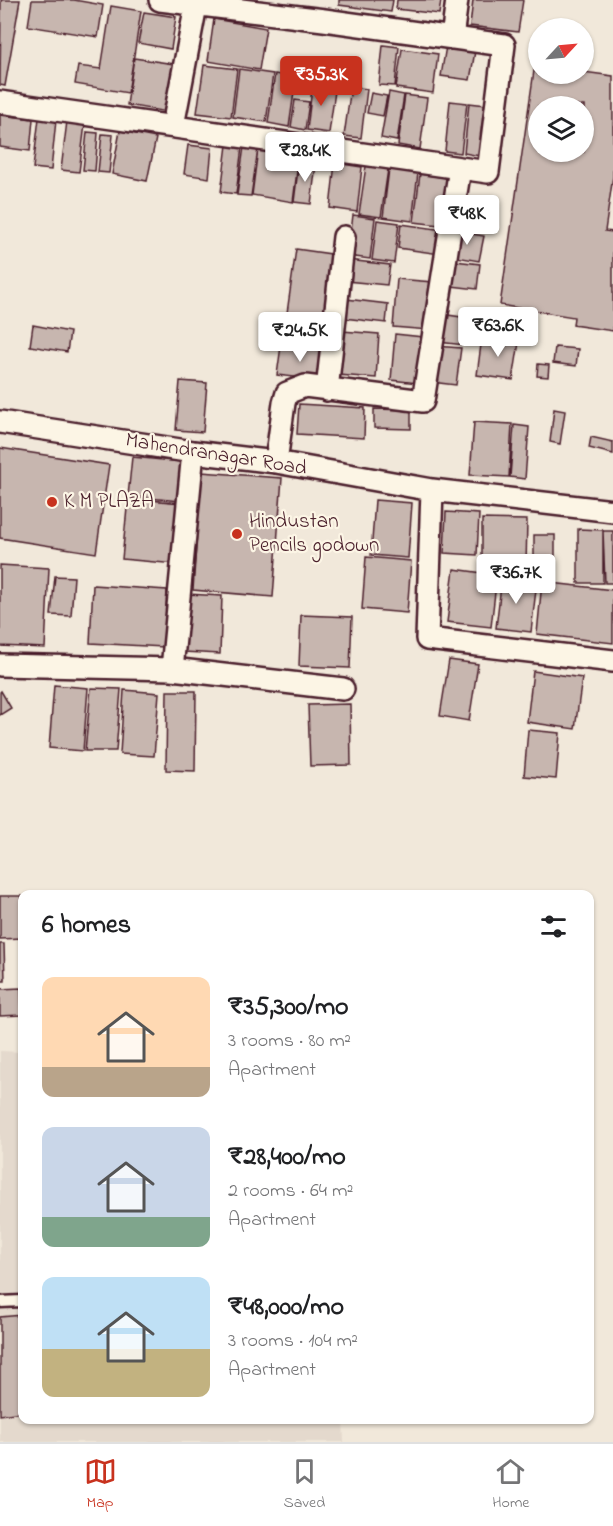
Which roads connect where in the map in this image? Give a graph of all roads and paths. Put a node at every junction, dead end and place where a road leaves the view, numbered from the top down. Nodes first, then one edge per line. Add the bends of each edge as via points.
1 (160, 0) edge
2 (457, 0) edge
3 (197, 3) edge
4 (326, 10) edge
5 (452, 38) junction
6 (0, 102) edge
7 (173, 126) junction
8 (460, 168) junction
9 (344, 237) dead end
10 (327, 390) junction
11 (0, 422) edge
12 (193, 452) junction
13 (276, 462) junction
14 (432, 490) junction
15 (613, 512) edge
16 (613, 661) edge
17 (0, 665) edge
18 (172, 669) junction
19 (343, 689) dead end
20 (18, 1301) edge
21 (0, 1302) edge

1 - 3 street
2 - 5 street
3 - 4 street
3 - 7 street
4 - 5 street
5 - 8 street via 504,45 488,172
6 - 7 street
7 - 8 street
8 - 10 street via 423,401
9 - 10 street
10 - 13 street via 305,386 287,393
11 - 12 street, Mahendranagar Road
12 - 13 street, Mahendranagar Road
12 - 18 street
13 - 14 street, Mahendranagar Road
14 - 15 street, Mahendranagar Road
14 - 16 street via 427,639
17 - 18 street
18 - 19 street
20 - 21 lane

